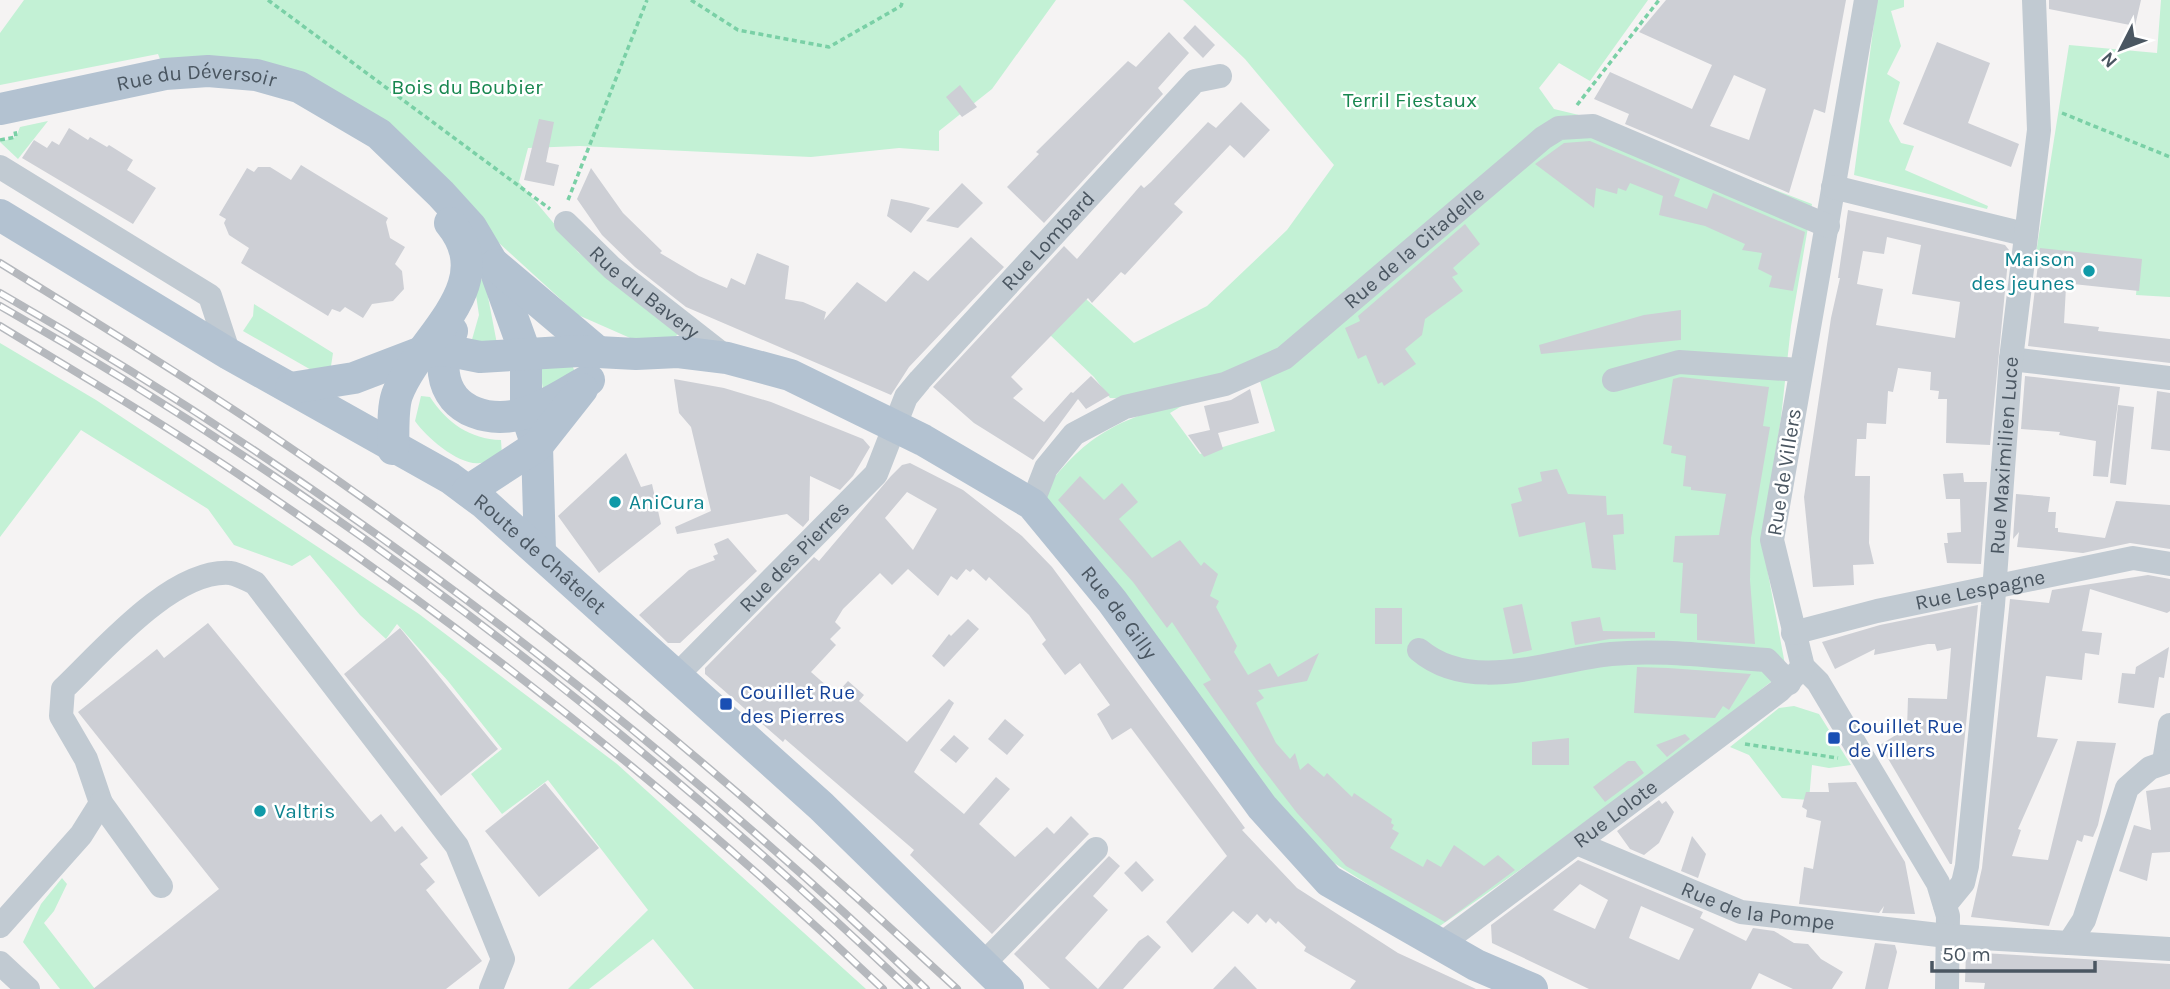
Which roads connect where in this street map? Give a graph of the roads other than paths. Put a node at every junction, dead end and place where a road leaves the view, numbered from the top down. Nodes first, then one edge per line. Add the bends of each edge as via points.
1 (1866, 0) edge
2 (2035, 0) edge
3 (1220, 76) dead end
4 (0, 109) edge
5 (379, 134) junction
6 (0, 167) edge
7 (1833, 187) junction
8 (561, 213) road end
9 (0, 215) edge
10 (1828, 226) junction
11 (2024, 234) junction
12 (493, 264) junction
13 (434, 351) junction
14 (229, 354) junction
15 (526, 355) junction
16 (727, 358) junction
17 (2011, 359) junction
18 (594, 366) junction
19 (1800, 370) junction
20 (2170, 379) edge
21 (1614, 380) dead end
22 (291, 388) junction
23 (526, 413) junction
24 (895, 427) junction
25 (537, 446) junction
26 (393, 449) junction
27 (468, 491) junction
28 (1032, 504) junction
29 (540, 551) junction
30 (2170, 564) edge
31 (1993, 587) junction
32 (1793, 633) junction
33 (1419, 650) dead end
34 (1796, 675) junction
35 (676, 676) junction
36 (2170, 725) edge
37 (2167, 762) edge
38 (101, 803) junction
39 (1579, 844) junction
40 (1096, 849) dead end
41 (161, 886) dead end
42 (1945, 905) junction
43 (0, 926) edge
44 (1947, 936) junction
45 (2070, 943) junction
46 (1440, 944) junction
47 (2170, 949) edge
48 (0, 964) edge
49 (982, 964) junction
50 (29, 989) edge
51 (491, 989) edge
52 (1008, 989) edge
53 (1532, 989) edge
54 (1947, 989) edge

1 - 7 street, Rue de Villers
2 - 11 street, Rue Maximilien Luce via 2039,130
3 - 24 street, Rue Lombard via 1195,81 906,397
4 - 5 main road, Rue du Déversoir via 165,74 208,71 256,75 299,87
5 - 12 main road, Rue du Déversoir via 463,218
5 - 13 main road, Rue du Déversoir via 460,234 466,268 463,296
6 - 14 street via 210,296
7 - 10 street, Rue de Villers
7 - 11 street
8 - 16 street, Rue du Bavery via 612,268
9 - 14 main road, Route de Châtelet
10 - 19 street, Rue de Villers
10 - 28 street, Rue de la Citadelle via 1592,126 1559,128 1284,358 1225,384 1125,407 1074,434 1046,468
11 - 17 street, Rue Maximilien Luce
12 - 15 main road, Rue du Déversoir
12 - 18 main road
13 - 15 main road, Rue de Gilly via 480,357
13 - 22 main road via 354,378
13 - 23 main road via 448,391 465,409 487,418
13 - 26 main road, Rue du Déversoir via 397,396
14 - 22 main road, Route de Châtelet
15 - 18 main road, Rue de Gilly
15 - 23 main road, Rue du Déversoir
16 - 18 main road, Rue de Gilly via 678,352 636,354
16 - 24 main road, Rue de Gilly via 790,375
17 - 20 street
17 - 31 street, Rue Maximilien Luce
18 - 23 main road
18 - 25 main road
19 - 21 street via 1679,362
19 - 32 street, Rue de Villers via 1772,540
22 - 26 main road, Route de Châtelet
23 - 25 main road, Rue du Déversoir
24 - 28 main road, Rue de Gilly
24 - 35 street, Rue des Pierres via 876,474
25 - 27 main road
25 - 29 main road, Rue du Déversoir
26 - 27 main road, Route de Châtelet
27 - 29 main road, Route de Châtelet
28 - 46 main road, Rue de Gilly via 1112,601 1262,807 1329,881
29 - 35 main road, Route de Châtelet
30 - 31 street, Rue Lespagne via 2133,558
31 - 32 street, Rue Lespagne
31 - 42 street, Rue Maximilien Luce via 1967,866 1963,883
32 - 34 street, Rue de Villers
33 - 34 street via 1446,668 1466,671 1521,670 1610,654 1652,653 1767,660
34 - 39 street, Rue Lolote
34 - 42 street, Rue de Villers via 1818,682 1938,883
35 - 49 main road, Route de Châtelet via 821,806
36 - 37 street
37 - 45 street via 2139,776 2127,788 2084,920
38 - 41 street
38 - 43 street via 81,835
38 - 51 street via 86,758 61,716 64,689 153,602 196,580 230,573 255,583 457,846 503,959
39 - 44 street, Rue de la Pompe via 1741,912
39 - 46 street, Rue Lolote
40 - 49 street
42 - 44 street, Rue de Villers
44 - 45 street, Rue de la Pompe
44 - 54 street, Rue de Villers
45 - 47 street, Rue de la Pompe
46 - 53 main road, Rue de Gilly
48 - 50 street
49 - 52 main road, Route de Châtelet

